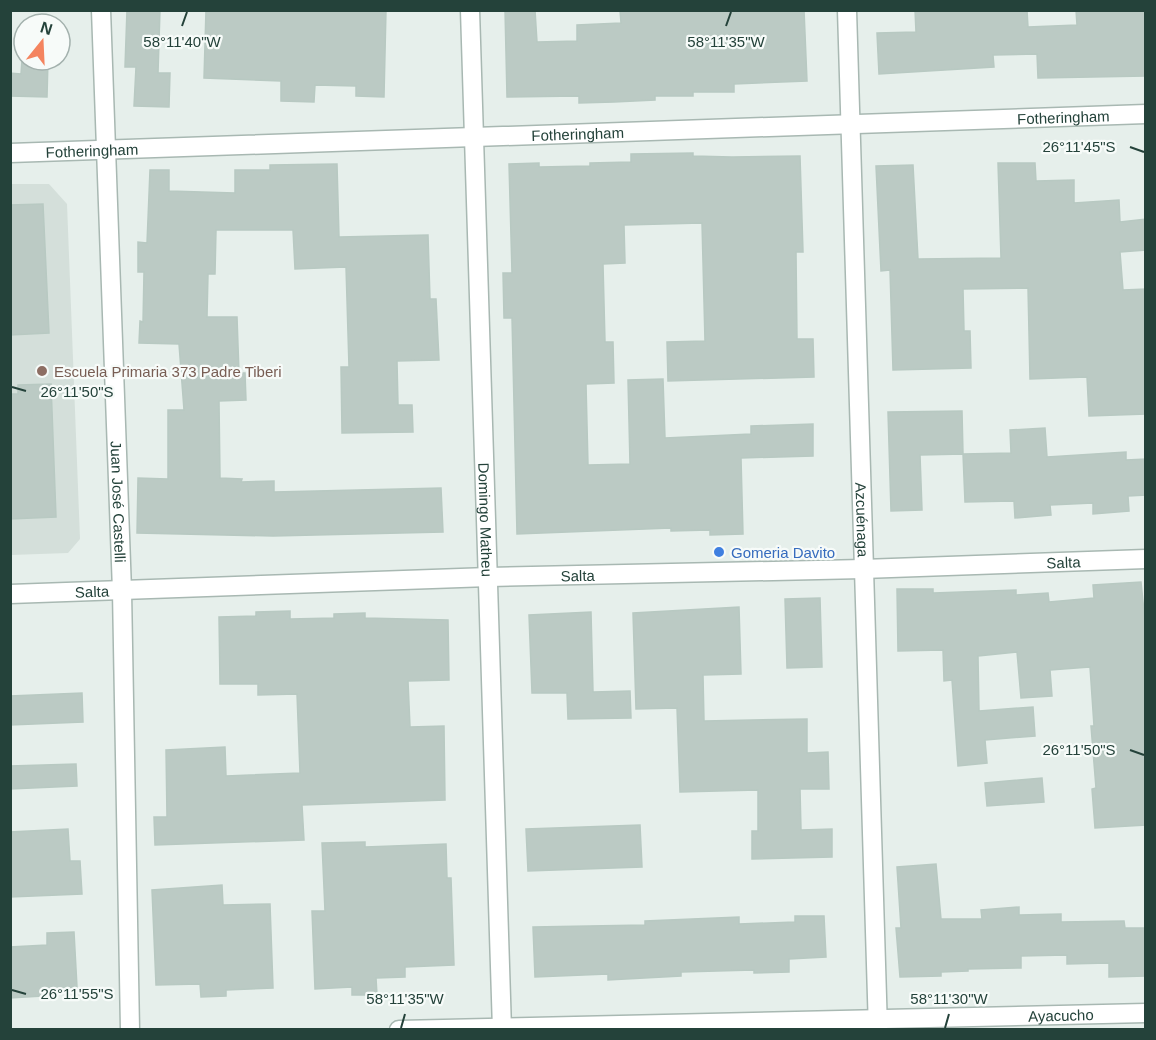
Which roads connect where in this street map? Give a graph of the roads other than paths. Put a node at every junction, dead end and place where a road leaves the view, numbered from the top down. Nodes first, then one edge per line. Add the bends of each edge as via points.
1 (101, 10) edge
2 (470, 10) edge
3 (848, 10) edge
4 (1146, 114) edge
5 (850, 124) junction
6 (472, 137) junction
7 (106, 150) junction
8 (10, 153) edge
9 (1146, 559) edge
10 (863, 569) junction
11 (489, 577) junction
12 (122, 591) junction
13 (10, 594) edge
14 (1146, 1013) edge
15 (878, 1024) edge
16 (502, 1028) edge
17 (130, 1029) edge
18 (399, 1029) edge

1 - 7 street, Juan José Castelli
2 - 6 street, Domingo Matheu
3 - 5 street, Azcuénaga
4 - 5 street, Fotheringham
5 - 6 street, Fotheringham
5 - 10 street, Azcuénaga
6 - 7 street, Fotheringham
6 - 11 street, Domingo Matheu
7 - 8 street, Fotheringham
7 - 12 street, Juan José Castelli
9 - 10 street, Salta
10 - 11 street, Salta
10 - 15 street, Azcuénaga
11 - 12 street, Salta
11 - 16 street, Domingo Matheu
12 - 13 street, Salta
12 - 17 street, Juan José Castelli
14 - 15 street, Ayacucho
15 - 16 street, Ayacucho
16 - 18 street, Ayacucho

